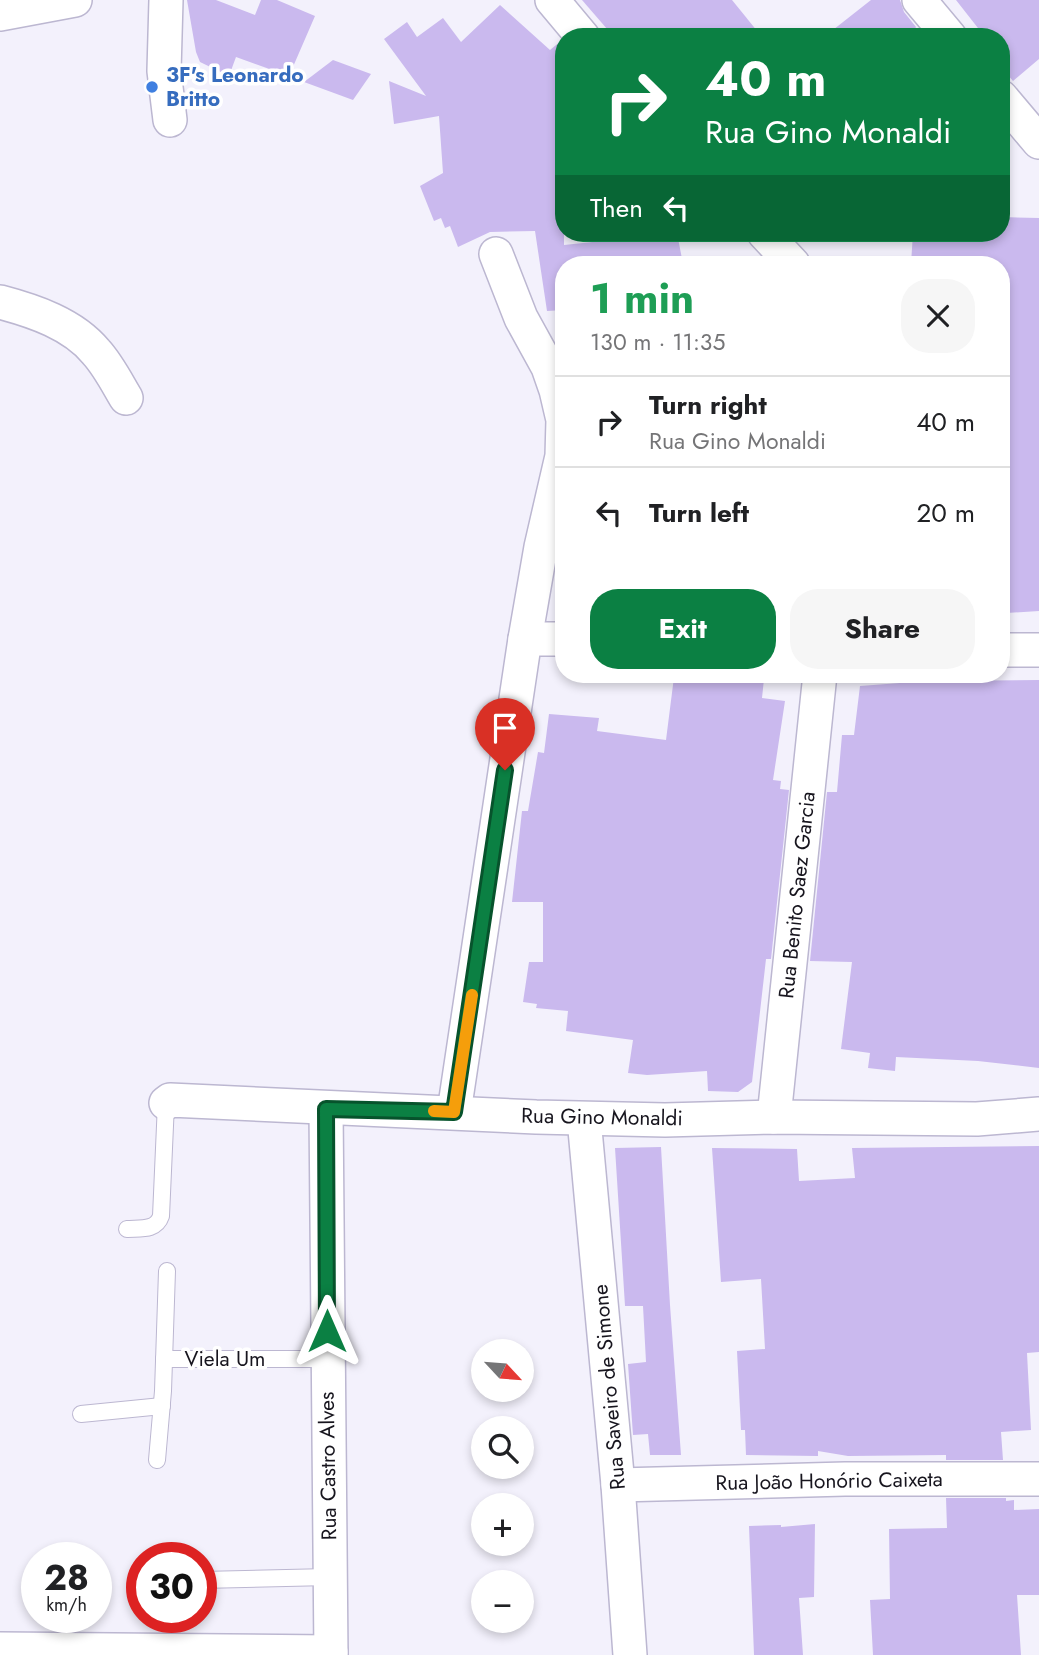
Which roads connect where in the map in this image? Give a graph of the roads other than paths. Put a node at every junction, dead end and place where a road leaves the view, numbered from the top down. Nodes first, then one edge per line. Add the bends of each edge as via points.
1 (75, 0) edge
2 (166, 0) edge
3 (552, 0) edge
4 (919, 0) edge
5 (0, 14) edge
6 (575, 28) edge
7 (942, 28) edge
8 (1010, 108) edge
9 (170, 120) dead end
10 (1039, 142) edge
11 (772, 242) edge
12 (496, 254) dead end
13 (786, 256) edge
14 (0, 302) edge
15 (555, 392) edge
16 (127, 398) dead end
17 (555, 486) edge
18 (525, 639) junction
19 (555, 639) edge
20 (1010, 650) edge
21 (1039, 650) edge
22 (819, 683) edge
23 (166, 1103) joint
24 (326, 1109) junction
25 (454, 1112) junction
26 (1039, 1114) edge
27 (774, 1117) junction
28 (584, 1119) junction
29 (127, 1229) dead end
30 (167, 1271) dead end
31 (164, 1359) junction
32 (327, 1359) junction
33 (162, 1406) junction
34 (81, 1414) dead end
35 (157, 1460) dead end
36 (1039, 1479) edge
37 (618, 1485) junction
38 (330, 1577) junction
39 (217, 1580) edge
40 (0, 1649) edge
41 (331, 1653) edge
42 (630, 1655) edge

1 - 5 street
2 - 9 street via 164,71
3 - 6 street
4 - 7 street
8 - 10 street
11 - 13 street
12 - 15 street
14 - 16 street via 30,309 68,328 96,351
17 - 18 street
18 - 19 street
18 - 25 street
20 - 21 street
22 - 27 street, Rua Benito Saez Garcia
23 - 24 street, Rua Gino Monaldi
23 - 29 lane via 161,1216 151,1227
24 - 25 street, Rua Gino Monaldi
24 - 32 street, Rua Castro Alves
25 - 28 street, Rua Gino Monaldi
26 - 27 street, Rua Gino Monaldi via 977,1119
27 - 28 street, Rua Gino Monaldi
28 - 37 street, Rua Saveiro de Simone
30 - 31 lane, Viela Um
31 - 32 lane, Viela Um
31 - 33 lane, Viela Um
32 - 38 street, Rua Castro Alves
33 - 34 lane
33 - 35 lane, Viela Um
36 - 37 street, Rua João Honório Caixeta
37 - 42 street, Rua Saveiro de Simone
38 - 39 lane
38 - 41 street, Rua Castro Alves
40 - 41 street

